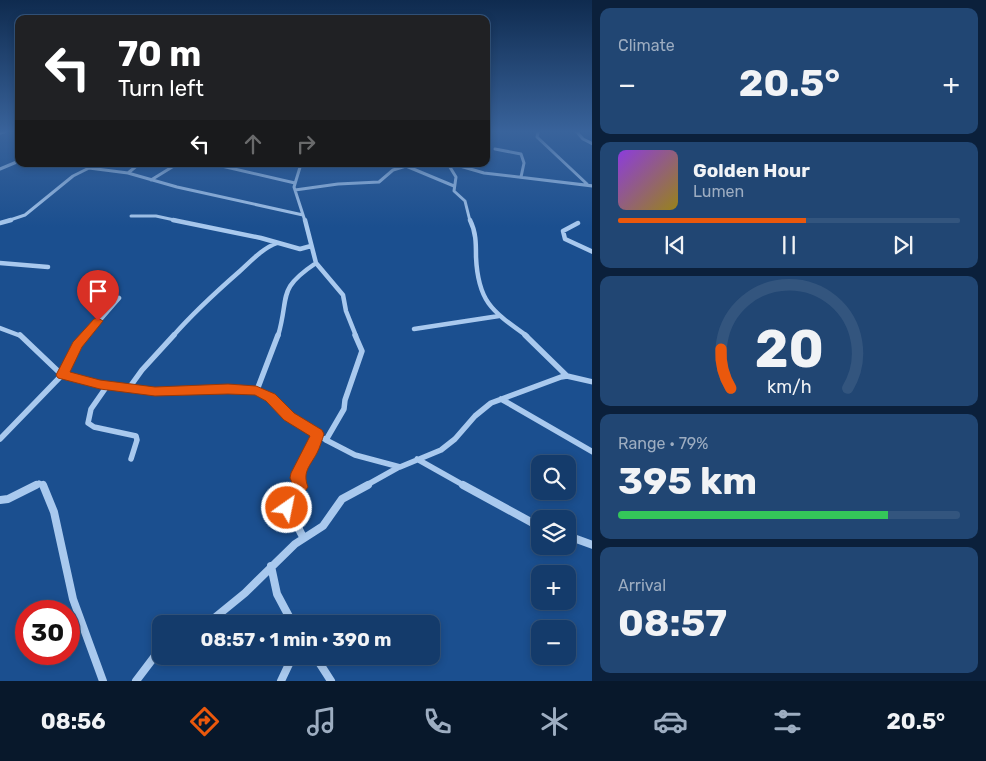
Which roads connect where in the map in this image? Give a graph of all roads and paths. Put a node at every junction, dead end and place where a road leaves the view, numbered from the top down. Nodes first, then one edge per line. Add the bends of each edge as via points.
1 (12, 164) edge
2 (524, 164) edge
3 (567, 164) edge
4 (135, 167) edge
5 (171, 167) edge
6 (226, 167) edge
7 (300, 167) edge
8 (403, 167) edge
9 (408, 167) edge
10 (450, 167) edge
11 (463, 167) edge
12 (0, 169) edge
13 (128, 173) junction
14 (521, 177) junction
15 (151, 180) junction
16 (295, 183) junction
17 (587, 184) junction
18 (454, 186) junction
19 (592, 186) edge
20 (295, 190) junction
21 (131, 216) dead end
22 (303, 216) junction
23 (0, 223) edge
24 (578, 223) dead end
25 (277, 243) junction
26 (311, 246) junction
27 (592, 252) edge
28 (0, 263) edge
29 (316, 263) junction
30 (48, 267) dead end
31 (119, 298) dead end
32 (499, 316) junction
33 (0, 328) edge
34 (414, 329) dead end
35 (62, 375) junction
36 (567, 376) junction
37 (592, 382) edge
38 (107, 386) junction
39 (129, 388) junction
40 (256, 390) junction
41 (501, 399) junction
42 (318, 434) junction
43 (0, 439) edge
44 (326, 440) junction
45 (592, 452) edge
46 (132, 459) dead end
47 (417, 459) junction
48 (400, 467) junction
49 (0, 500) edge
50 (531, 523) edge
51 (303, 537) junction
52 (576, 539) edge
53 (592, 545) edge
54 (271, 566) junction
55 (218, 615) edge
56 (288, 615) edge
57 (152, 660) edge
58 (288, 665) edge
59 (321, 665) edge
60 (102, 681) edge
61 (136, 681) edge
62 (280, 681) edge
63 (331, 681) edge

1 - 12 street
2 - 14 street
3 - 17 street
4 - 13 street
5 - 15 street
6 - 16 street
7 - 16 street
8 - 20 street via 393,170 379,182
9 - 18 street
10 - 18 street via 456,177
11 - 14 street
13 - 15 street
13 - 23 street via 83,169 30,212
14 - 17 street
15 - 22 street
16 - 20 street
17 - 19 street
18 - 32 street via 454,191 467,204 475,230 478,281 488,305
20 - 22 street
21 - 25 street via 156,216
22 - 26 street
24 - 27 street via 563,231 565,238
25 - 26 street via 300,249
25 - 39 street via 252,260 196,311
26 - 29 street
28 - 30 street
29 - 40 street via 299,274 288,287 282,325
29 - 44 street via 343,295 362,351 344,409
31 - 35 street via 78,345
32 - 34 street
32 - 36 street via 529,338
33 - 35 street via 19,334
35 - 38 street
35 - 43 street
36 - 37 street
36 - 41 street
38 - 39 street
38 - 46 street via 91,409 88,423 136,436
39 - 40 street via 167,392
40 - 42 street via 270,398 289,417
41 - 45 street
41 - 47 street via 484,408 441,450
42 - 44 street
42 - 51 street via 300,466 297,478 301,487 286,504
44 - 48 street via 354,455
47 - 48 street
47 - 50 street
48 - 51 street via 342,499 323,526
49 - 60 street via 39,484 46,488 72,599
51 - 54 street
52 - 53 street
54 - 55 street
54 - 56 street via 277,594
57 - 61 street
58 - 62 street
59 - 63 street

